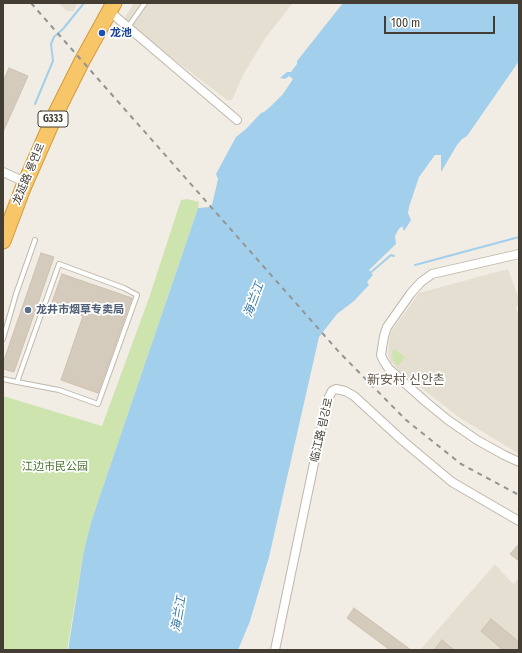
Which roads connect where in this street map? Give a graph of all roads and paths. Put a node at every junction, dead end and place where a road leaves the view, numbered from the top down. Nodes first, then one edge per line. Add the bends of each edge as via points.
1 (144, 3) edge
2 (108, 6) edge
3 (128, 27) junction
4 (237, 120) dead end
5 (3, 172) edge
6 (21, 180) junction
7 (3, 214) edge
8 (35, 240) dead end
9 (3, 241) edge
10 (519, 254) edge
11 (3, 339) edge
12 (3, 379) edge
13 (16, 382) junction
14 (519, 462) edge
15 (519, 521) edge
16 (275, 650) edge

1 - 3 lane
2 - 3 street
2 - 6 highway, 龙延路 룡연로 / G333
3 - 4 street
5 - 6 street
6 - 7 highway, 龙延路 룡연로 / G333
6 - 9 highway, 龙延路 룡연로 / G333
8 - 11 lane
10 - 14 street via 432,274 421,282 387,327 381,355 389,369 448,420 477,440
12 - 13 lane
13 - 13 lane via 59,390 98,404 136,295 124,288 59,264
15 - 16 street, 临江路 림강로 via 452,482 354,396 345,391 332,391 327,400

